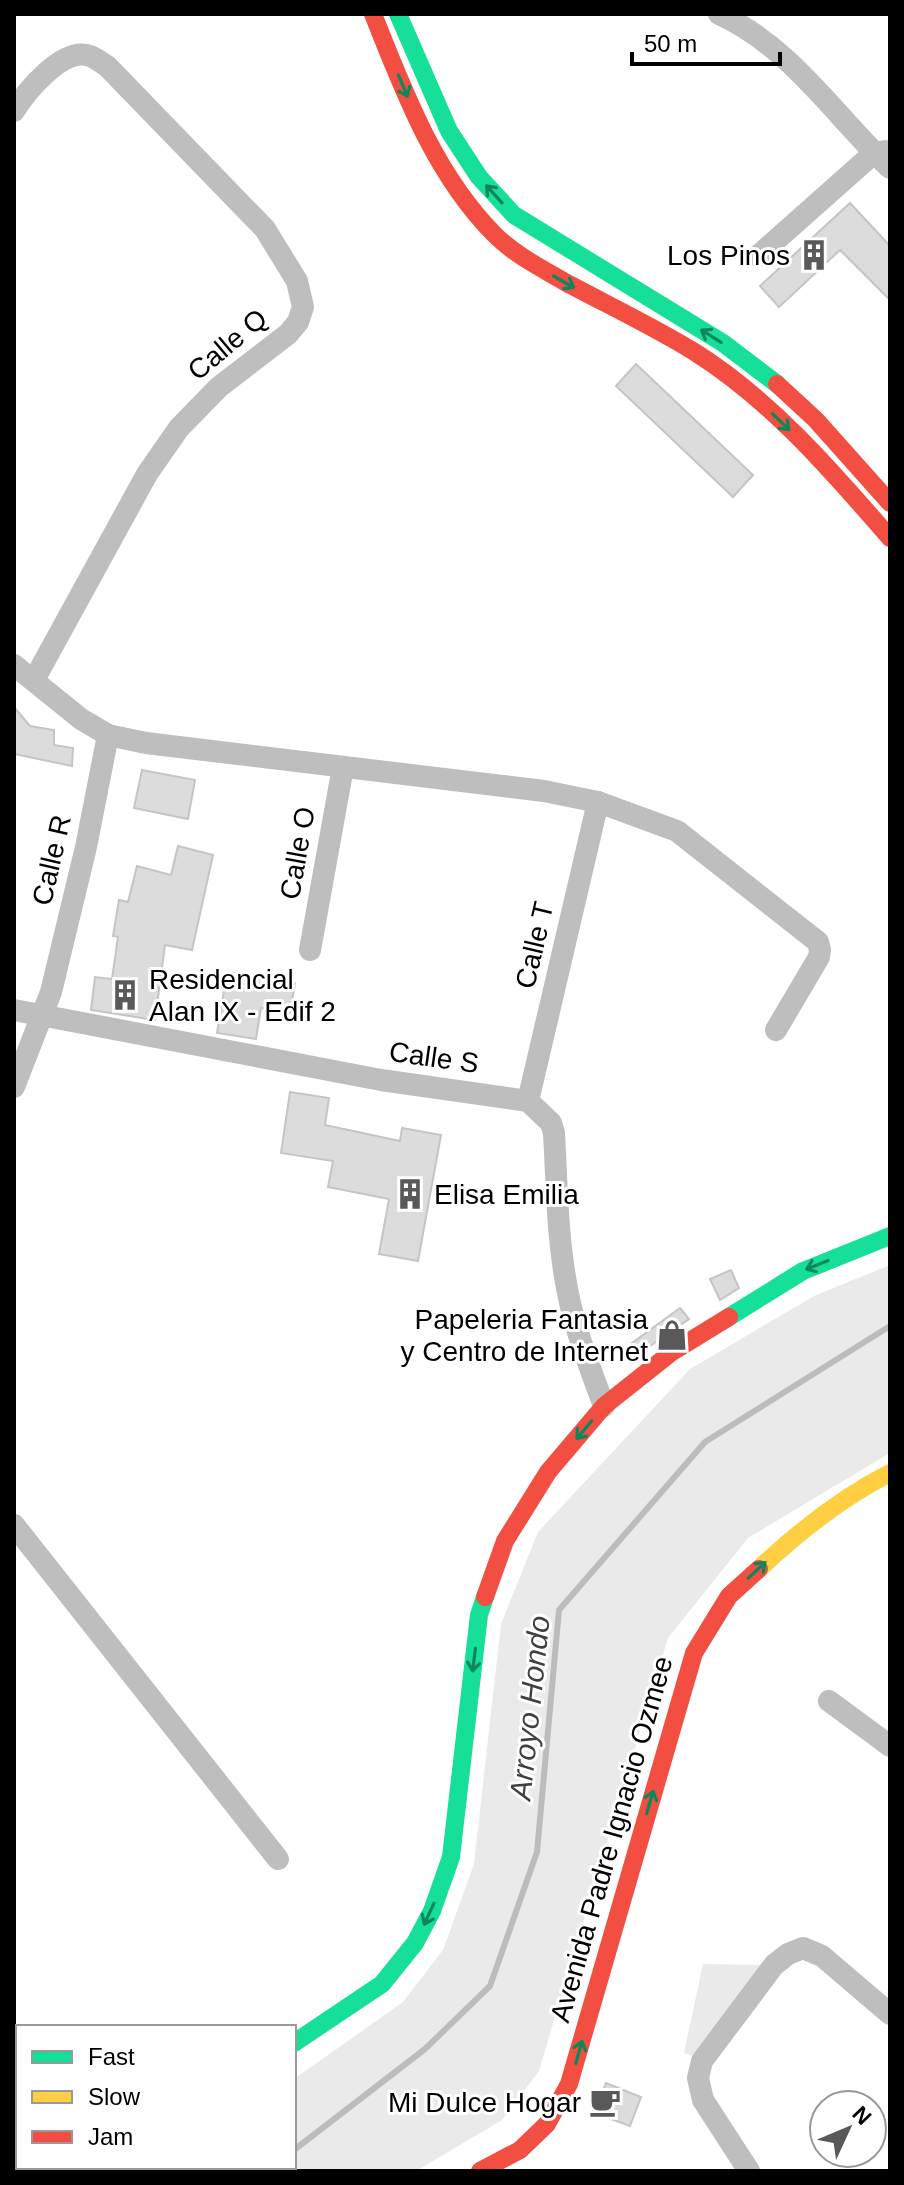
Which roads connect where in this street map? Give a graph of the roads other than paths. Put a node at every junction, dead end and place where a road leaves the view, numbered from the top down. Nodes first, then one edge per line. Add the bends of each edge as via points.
1 (373, 14) edge
2 (398, 14) edge
3 (719, 14) edge
4 (14, 111) edge
5 (885, 157) edge
6 (758, 256) dead end
7 (890, 503) edge
8 (890, 538) edge
9 (14, 665) edge
10 (34, 680) junction
11 (108, 735) junction
12 (343, 767) junction
13 (598, 802) junction
14 (310, 950) dead end
15 (14, 1010) edge
16 (42, 1015) junction
17 (776, 1030) dead end
18 (14, 1087) edge
19 (528, 1101) junction
20 (890, 1236) edge
21 (604, 1406) junction
22 (890, 1473) edge
23 (14, 1525) edge
24 (829, 1701) dead end
25 (890, 1746) edge
26 (278, 1859) dead end
27 (890, 2014) edge
28 (296, 2042) edge
29 (480, 2171) edge
30 (749, 2171) edge

1 -> 8 street via 415,115 448,177 497,236 529,262 667,336 754,396
7 -> 2 street via 816,420 770,378 723,343 514,215 479,177 449,131
3 - 5 street via 775,50
4 - 10 street, Calle Q via 49,69 79,55 107,66 265,229 297,281 303,307 288,334 219,387 179,428 147,474
5 - 6 street
9 - 10 street
10 - 11 street
11 - 12 street
11 - 16 street, Calle R via 86,847
12 - 13 street
12 - 14 street, Calle O
13 - 17 street via 677,831 818,942 819,957
13 - 19 street, Calle T
15 - 16 street, Calle S
16 - 18 street, Calle R
16 - 19 street, Calle S via 381,1080
19 - 21 street via 554,1133 567,1290
20 -> 21 street via 803,1271 672,1352
21 -> 28 street via 548,1472 505,1541 484,1600 451,1857 432,1911 415,1943 382,1984
29 -> 22 street, Avenida Padre Ignacio Ozmee via 520,2150 547,2124 569,2084 694,1653 729,1596 778,1551
23 - 26 street
24 - 25 street
27 - 30 street via 822,1956 803,1948 774,1965 702,2061 698,2078 703,2100

